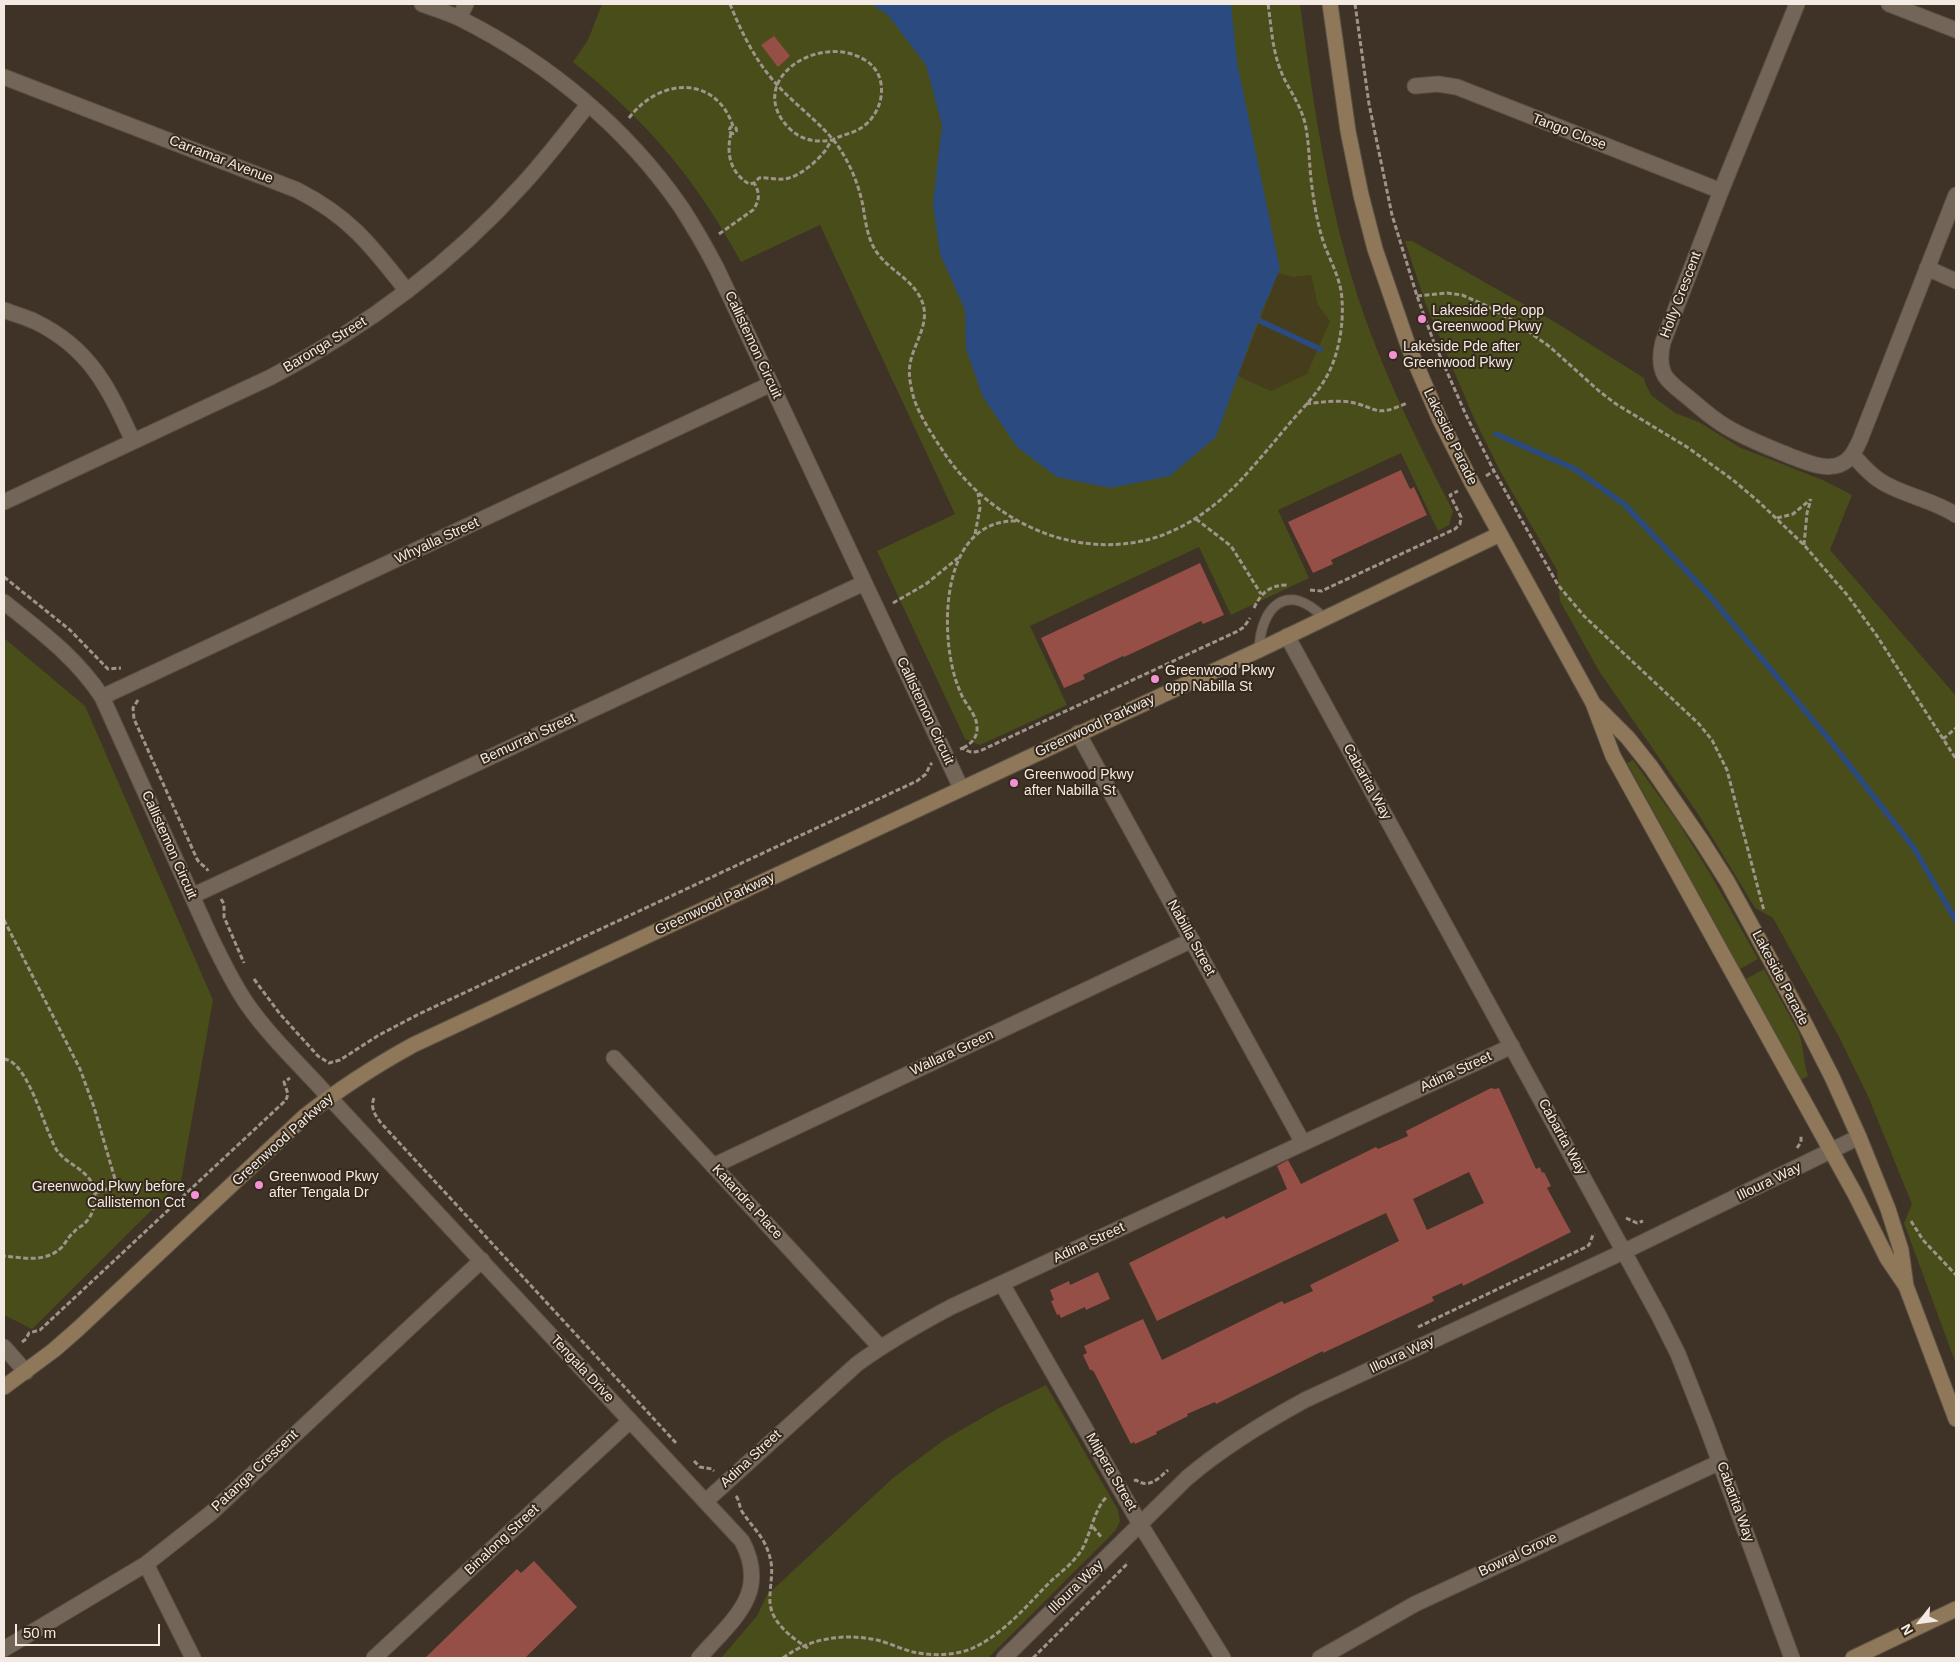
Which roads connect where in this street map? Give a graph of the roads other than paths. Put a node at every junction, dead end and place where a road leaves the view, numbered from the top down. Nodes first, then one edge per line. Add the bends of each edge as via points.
1 (422, 4) edge
2 (466, 4) edge
3 (1330, 4) edge
4 (1797, 4) edge
5 (1889, 4) edge
6 (459, 18) junction
7 (1956, 30) edge
8 (4, 77) edge
9 (1415, 86) dead end
10 (588, 105) junction
11 (1721, 191) junction
12 (1956, 195) edge
13 (1927, 268) junction
14 (1956, 280) edge
15 (406, 291) junction
16 (4, 310) edge
17 (771, 384) junction
18 (132, 441) junction
19 (1853, 455) junction
20 (4, 502) edge
21 (1956, 515) edge
22 (1500, 534) junction
23 (864, 583) junction
24 (4, 602) edge
25 (1324, 618) junction
26 (1288, 636) junction
27 (1260, 650) junction
28 (102, 697) junction
29 (1593, 703) junction
30 (1078, 734) junction
31 (961, 788) junction
32 (192, 896) junction
33 (1192, 940) junction
34 (1512, 1046) junction
35 (614, 1058) dead end
36 (329, 1097) junction
37 (1859, 1138) junction
38 (1303, 1143) junction
39 (1831, 1152) junction
40 (713, 1166) junction
41 (1625, 1251) junction
42 (482, 1260) junction
43 (1002, 1284) junction
44 (1906, 1286) junction
45 (4, 1347) edge
46 (880, 1347) junction
47 (26, 1372) junction
48 (4, 1387) edge
49 (1956, 1419) edge
50 (630, 1421) junction
51 (1720, 1462) junction
52 (706, 1501) junction
53 (1140, 1524) junction
54 (146, 1564) junction
55 (1956, 1609) edge
56 (4, 1649) edge
57 (193, 1658) edge
58 (374, 1658) edge
59 (699, 1658) edge
60 (1004, 1658) edge
61 (1223, 1658) edge
62 (1320, 1658) edge
63 (1792, 1658) edge
64 (1853, 1658) edge

1 - 6 street, Callistemon Circuit
2 - 6 street
3 - 22 street, Lakeside Parade via 1348,131 1375,249 1423,382
4 - 11 street, Holly Crescent
5 - 7 street
6 - 10 street, Callistemon Circuit via 526,56
8 - 15 street, Carramar Avenue via 315,199 354,227
9 - 11 street, Tango Close via 1438,84 1457,87
10 - 15 street, Baronga Street via 501,207 460,247
10 - 17 street, Callistemon Circuit via 633,147 681,207 718,269
11 - 19 street, Holly Crescent via 1663,342 1660,353 1665,375 1713,418 1753,441 1822,466 1834,466
12 - 13 street
13 - 14 street
13 - 19 street
15 - 18 street, Baronga Street via 365,321 289,368
16 - 18 street via 36,322 60,336 90,363 118,409
17 - 23 street, Callistemon Circuit
17 - 28 street, Whyalla Street
18 - 20 street, Baronga Street
19 - 21 street via 1883,483
22 - 25 street, Greenwood Parkway
22 - 29 street, Lakeside Parade
23 - 31 street, Callistemon Circuit
23 - 32 street, Bemurrah Street
24 - 28 street, Callistemon Circuit via 68,654 89,676
25 - 26 street, Greenwood Parkway
25 - 27 lane via 1316,610 1297,601 1278,604 1271,608 1263,624
26 - 27 street, Greenwood Parkway
26 - 34 street, Cabarita Way
27 - 30 street, Greenwood Parkway
28 - 32 street, Callistemon Circuit
29 - 37 street, Lakeside Parade via 1651,767 1727,881 1832,1076
29 - 39 street, Lakeside Parade via 1613,756
30 - 31 street, Greenwood Parkway
30 - 33 street, Nabilla Street
31 - 36 street, Greenwood Parkway via 413,1045
32 - 36 street, Callistemon Circuit via 227,971 248,1005
33 - 38 street, Nabilla Street
33 - 40 street, Wallara Green
34 - 38 street, Adina Street
34 - 41 street, Cabarita Way
35 - 40 street, Katandra Place
36 - 42 street, Tengala Drive
36 - 47 street, Greenwood Parkway via 78,1329
37 - 39 street, Illoura Way
37 - 44 street, Lakeside Parade via 1888,1209 1901,1250
38 - 43 street, Adina Street
39 - 41 street, Illoura Way
39 - 44 street, Lakeside Parade via 1887,1258
40 - 46 street, Katandra Place
41 - 51 street, Cabarita Way via 1678,1354
41 - 53 street, Illoura Way via 1342,1382 1264,1422 1200,1467
42 - 50 street, Tengala Drive
42 - 54 street, Patanga Crescent via 211,1513
43 - 46 street, Adina Street via 951,1307
43 - 53 street, Milpera Street
44 - 49 street, Lakeside Parade
45 - 47 street
46 - 52 street, Adina Street via 830,1386
47 - 48 street, Greenwood Parkway
50 - 52 street, Tengala Drive
50 - 58 street, Binalong Street
51 - 62 street, Bowral Grove via 1415,1604
51 - 63 street, Cabarita Way
52 - 59 street, Tengala Drive via 742,1541 753,1570 748,1599
53 - 60 street, Illoura Way
53 - 61 street, Milpera Street
54 - 56 street, Patanga Crescent
54 - 57 street
55 - 64 street

